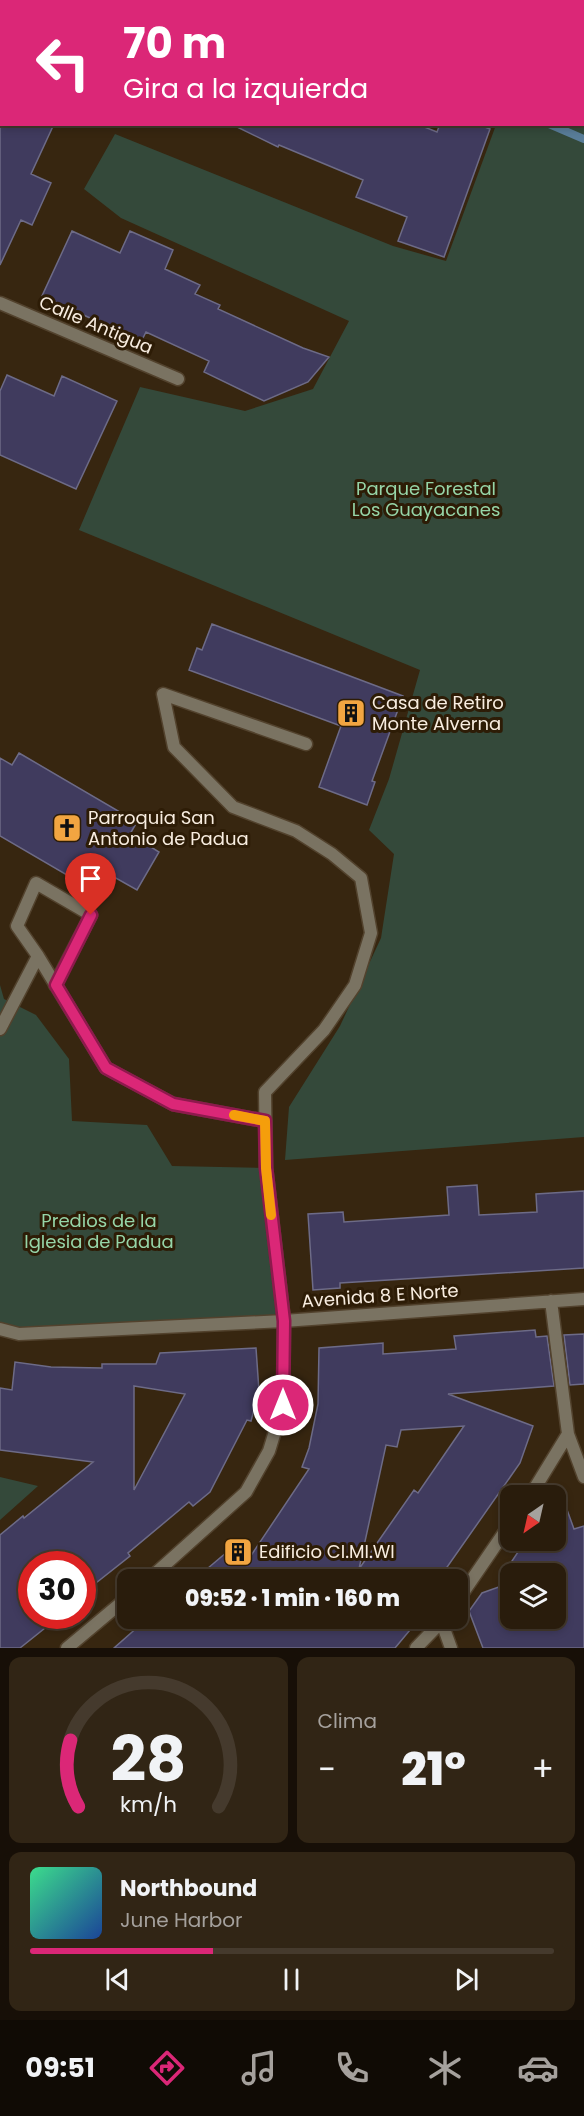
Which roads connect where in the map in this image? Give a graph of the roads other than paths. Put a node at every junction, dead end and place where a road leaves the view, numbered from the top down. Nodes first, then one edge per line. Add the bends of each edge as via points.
1 (0, 303) edge
2 (178, 379) dead end
3 (306, 744) dead end
4 (38, 956) junction
5 (56, 985) junction
6 (0, 1029) edge
7 (265, 1121) junction
8 (584, 1299) edge
9 (551, 1301) junction
10 (284, 1321) junction
11 (0, 1329) edge
12 (568, 1434) junction
13 (584, 1477) edge
14 (537, 1485) edge
15 (500, 1539) edge
16 (160, 1569) edge
17 (468, 1585) edge
18 (117, 1606) edge
19 (435, 1629) edge
20 (445, 1629) edge
21 (67, 1648) edge
22 (416, 1648) edge
23 (451, 1648) edge

1 - 2 street, Calle Antigua
3 - 7 street via 163,694 174,747 233,807 296,831 361,878 371,933 355,985 324,1030 264,1092
4 - 5 street
4 - 5 street via 17,926 36,883 91,915
4 - 6 street
5 - 7 street via 106,1068 173,1104
7 - 10 street via 266,1168
8 - 9 street, Avenida 8 E Norte
9 - 10 street, Avenida 8 E Norte
9 - 12 street
10 - 11 street, Avenida 8 E Norte via 19,1334
10 - 16 street via 283,1405 269,1451 246,1492
12 - 13 street
12 - 14 street
15 - 17 street
18 - 21 street
19 - 22 street
20 - 23 street

